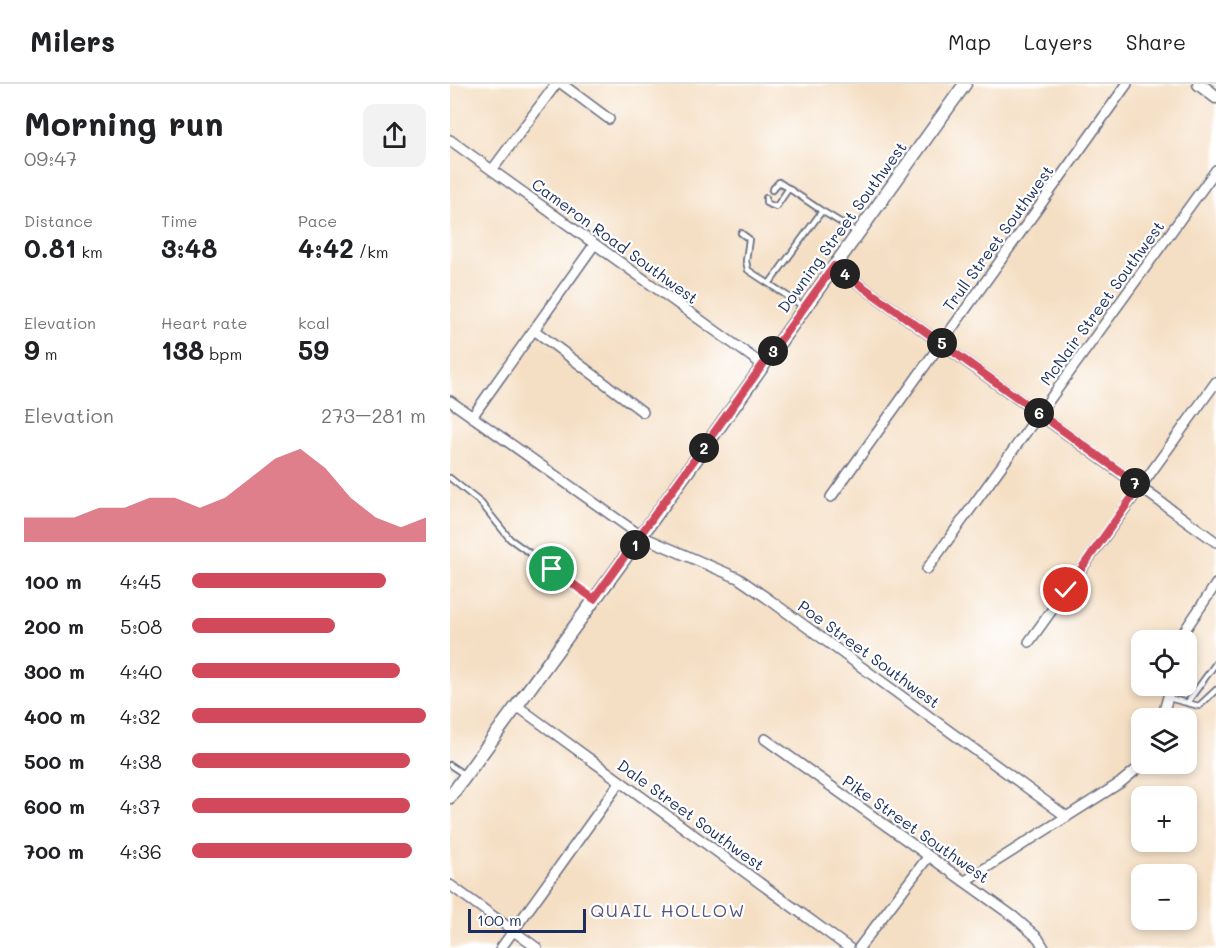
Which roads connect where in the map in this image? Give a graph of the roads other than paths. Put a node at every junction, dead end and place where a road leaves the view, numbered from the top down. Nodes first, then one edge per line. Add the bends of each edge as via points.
1 (556, 84) edge
2 (562, 84) edge
3 (965, 84) edge
4 (1127, 84) edge
5 (1199, 84) edge
6 (1216, 97) edge
7 (609, 119) dead end
8 (450, 140) edge
9 (492, 170) junction
10 (1216, 170) edge
11 (789, 188) junction
12 (772, 190) dead end
13 (766, 198) dead end
14 (822, 211) junction
15 (741, 233) dead end
16 (858, 233) junction
17 (594, 245) junction
18 (834, 266) junction
19 (769, 284) junction
20 (804, 307) junction
21 (534, 330) junction
22 (941, 343) junction
23 (763, 365) junction
24 (1216, 382) edge
25 (450, 401) edge
26 (643, 412) dead end
27 (1040, 414) junction
28 (472, 417) junction
29 (450, 478) edge
30 (1140, 486) junction
31 (831, 497) dead end
32 (641, 536) junction
33 (1216, 542) edge
34 (927, 569) dead end
35 (1216, 584) edge
36 (594, 599) junction
37 (1186, 630) edge
38 (1029, 642) dead end
39 (1216, 663) edge
40 (1216, 690) edge
41 (1168, 698) joint
42 (1214, 698) edge
43 (1187, 703) junction
44 (517, 706) junction
45 (1165, 708) edge
46 (765, 739) dead end
47 (450, 765) edge
48 (1131, 774) edge
49 (466, 776) junction
50 (620, 782) junction
51 (450, 797) edge
52 (1066, 817) junction
53 (928, 857) junction
54 (965, 881) junction
55 (450, 885) edge
56 (512, 930) junction
57 (501, 948) edge
58 (537, 948) edge
59 (849, 948) edge
60 (859, 948) edge
61 (1044, 948) edge

1 - 9 street
2 - 7 street
3 - 16 street, Downing Street Southwest
4 - 22 street, Trull Street Southwest
5 - 6 street
8 - 9 street, Cameron Road Southwest
9 - 17 street, Cameron Road Southwest
10 - 27 street, McNair Street Southwest
11 - 12 lane via 779,182
11 - 13 lane via 776,207 766,204
11 - 14 lane
14 - 16 lane
14 - 19 lane
15 - 19 lane via 749,239 748,270
16 - 18 street, Downing Street Southwest
17 - 21 street
17 - 23 street, Cameron Road Southwest
18 - 20 street, Downing Street Southwest
18 - 22 street
19 - 20 lane
20 - 23 street, Downing Street Southwest
21 - 26 street
21 - 28 street
22 - 27 street
22 - 31 street, Trull Street Southwest
23 - 32 street, Downing Street Southwest
24 - 30 street
25 - 28 street, Poe Street Southwest
27 - 30 street
27 - 34 street, McNair Street Southwest
28 - 32 street, Poe Street Southwest
29 - 36 lane via 481,503 510,539
30 - 33 street
30 - 38 street
32 - 36 street, Downing Street Southwest
32 - 52 street, Poe Street Southwest via 738,578
35 - 37 street
36 - 44 street, Downing Street Southwest
39 - 43 lane
40 - 42 lane
41 - 43 lane
41 - 45 street
42 - 43 lane via 1203,705
44 - 49 street, Downing Street Southwest
44 - 50 street, Dale Street Southwest
46 - 53 street, Pike Street Southwest
47 - 49 lane
48 - 52 street
49 - 51 street, Downing Street Southwest
50 - 56 street
50 - 59 street, Dale Street Southwest
52 - 54 street
53 - 54 street, Pike Street Southwest
53 - 60 street
54 - 61 street, Pike Street Southwest via 1038,938
55 - 56 street
56 - 57 street
56 - 58 street

